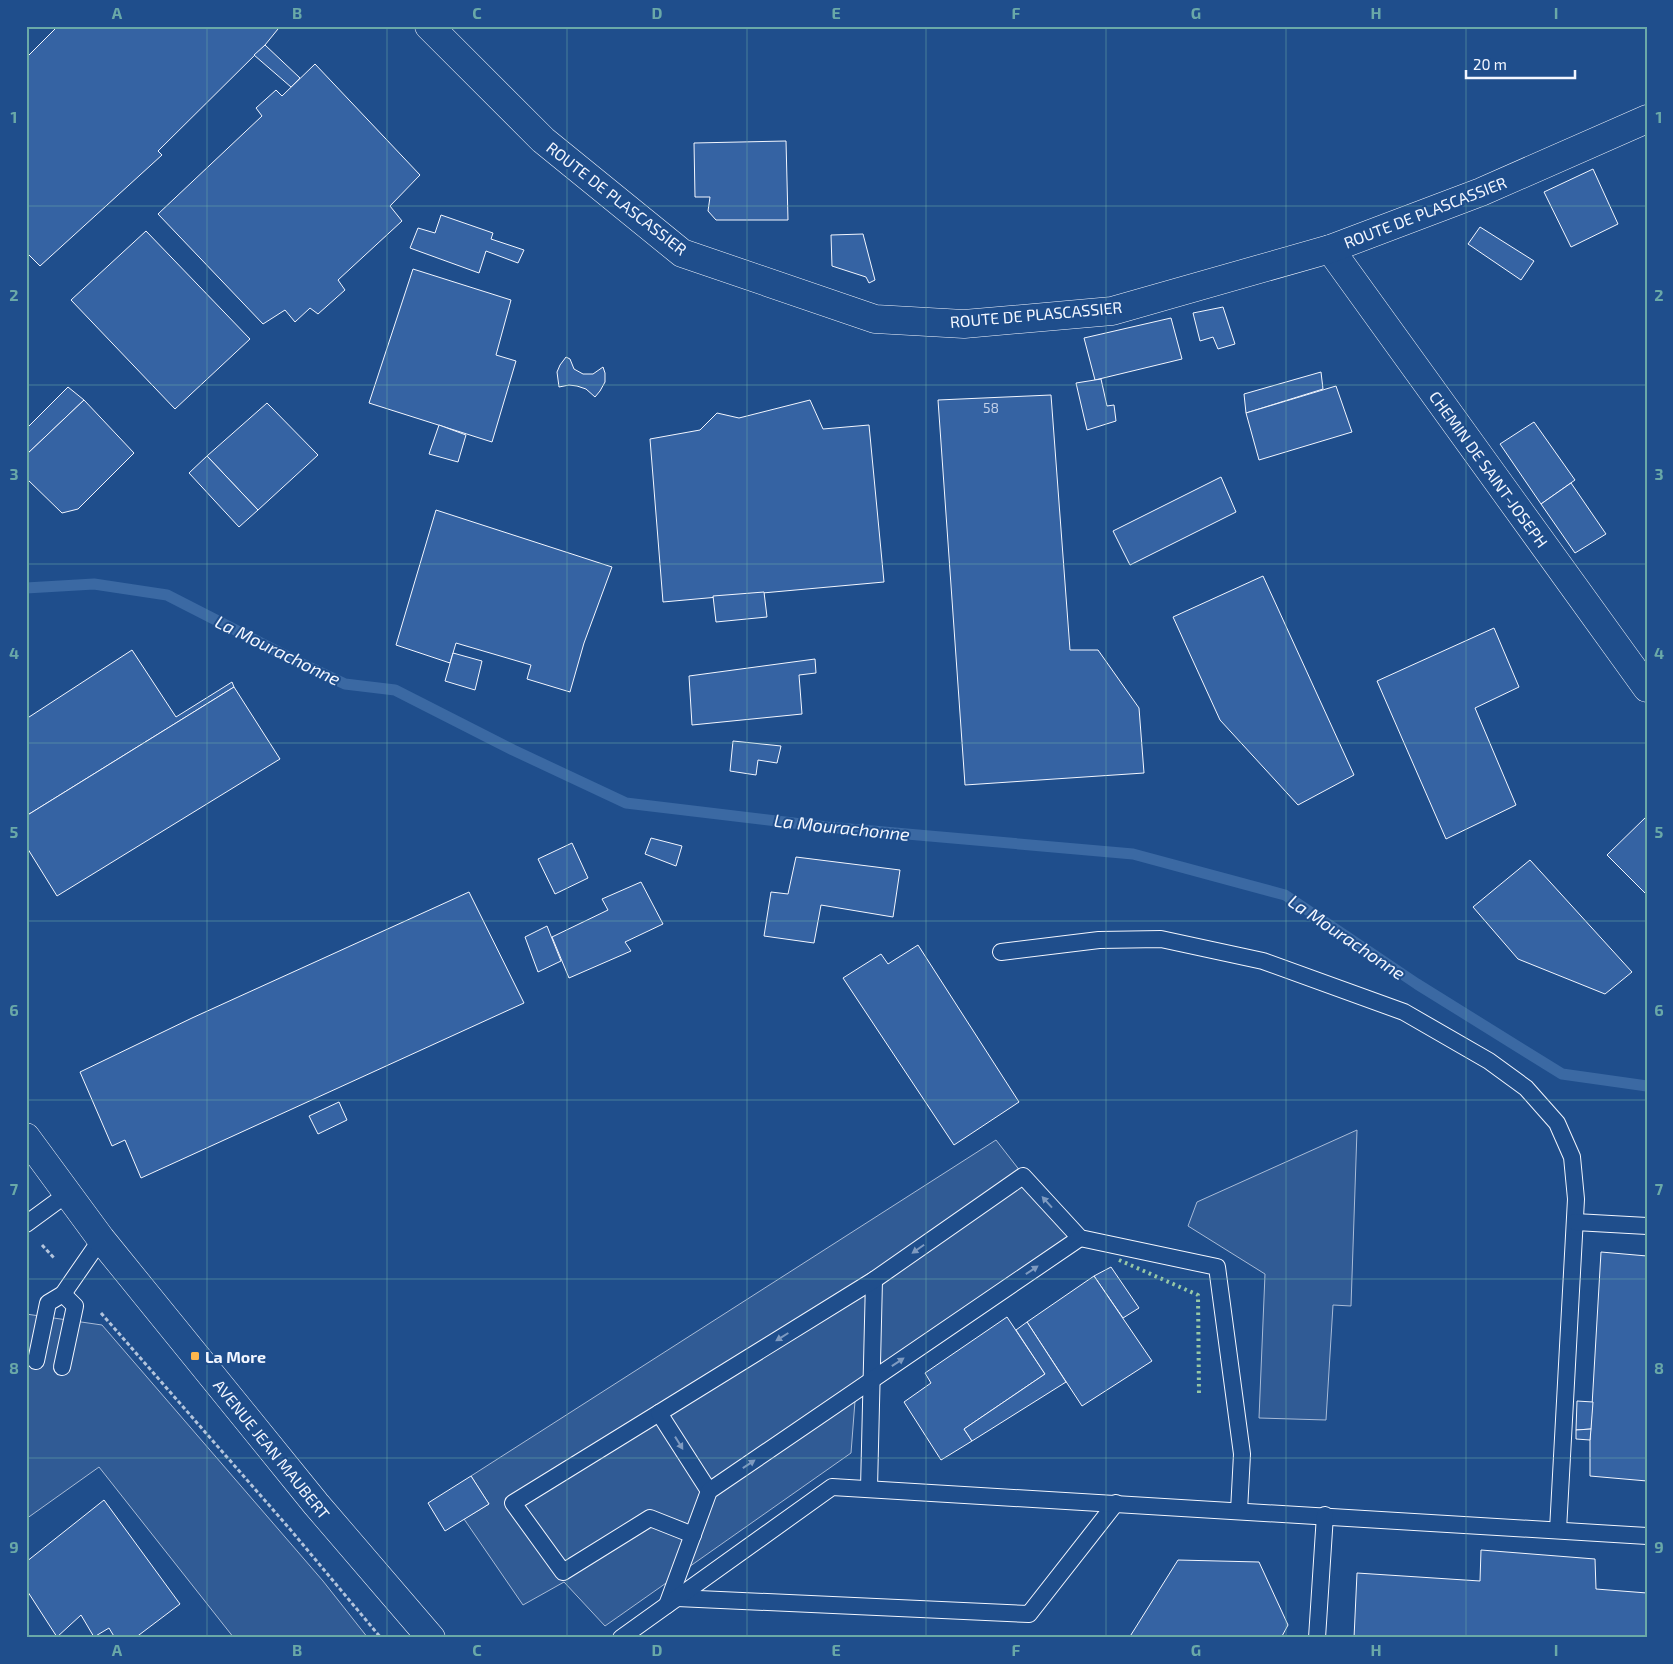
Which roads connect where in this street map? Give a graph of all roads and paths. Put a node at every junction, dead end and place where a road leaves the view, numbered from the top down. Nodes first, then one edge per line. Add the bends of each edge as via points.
1 (429, 26) edge
2 (1647, 119) edge
3 (1330, 249) junction
4 (1647, 688) edge
5 (1001, 952) dead end
6 (26, 1137) edge
7 (68, 1194) junction
8 (1575, 1222) junction
9 (26, 1224) edge
10 (1647, 1226) edge
11 (1080, 1238) junction
12 (101, 1239) junction
13 (40, 1243) dead end
14 (73, 1279) junction
15 (874, 1280) junction
16 (63, 1294) junction
17 (36, 1360) dead end
18 (62, 1367) dead end
19 (871, 1381) junction
20 (659, 1413) junction
21 (869, 1488) junction
22 (709, 1491) junction
23 (1116, 1503) junction
24 (1239, 1511) junction
25 (1325, 1516) junction
26 (1558, 1530) junction
27 (693, 1535) junction
28 (1647, 1536) edge
29 (672, 1602) junction
30 (381, 1638) edge
31 (431, 1638) edge
32 (621, 1638) edge
33 (1317, 1638) edge

1 - 3 street, ROUTE DE PLASCASSIER via 543,140 682,253 875,319 964,324 1112,311
2 - 3 street, ROUTE DE PLASCASSIER via 1481,192
3 - 4 street, CHEMIN DE SAINT-JOSEPH
5 - 8 lane via 1099,940 1161,938 1262,961 1404,1012 1489,1061 1526,1088 1557,1123 1572,1157
6 - 7 street, AVENUE JEAN MAUBERT
7 - 9 lane
7 - 12 street, AVENUE JEAN MAUBERT
8 - 10 lane
8 - 26 lane
11 -> 15 lane via 1024,1176
19 -> 11 lane
11 - 24 lane via 1216,1267 1242,1454
12 - 14 lane
12 - 31 street, AVENUE JEAN MAUBERT via 310,1497
13 - 14 path
14 - 16 lane
14 - 30 path
15 - 19 lane
15 -> 20 lane
16 - 17 lane via 48,1303
16 - 18 lane via 75,1306
19 - 21 lane
22 -> 19 lane
20 -> 22 lane
20 - 27 lane via 513,1503 562,1572 650,1518
21 - 23 lane
21 - 29 lane via 832,1486
22 - 27 lane
23 - 24 lane
23 - 29 lane via 1029,1614
24 - 25 lane
25 - 26 lane
25 - 33 lane
26 - 28 lane
27 - 29 lane
29 - 32 lane

